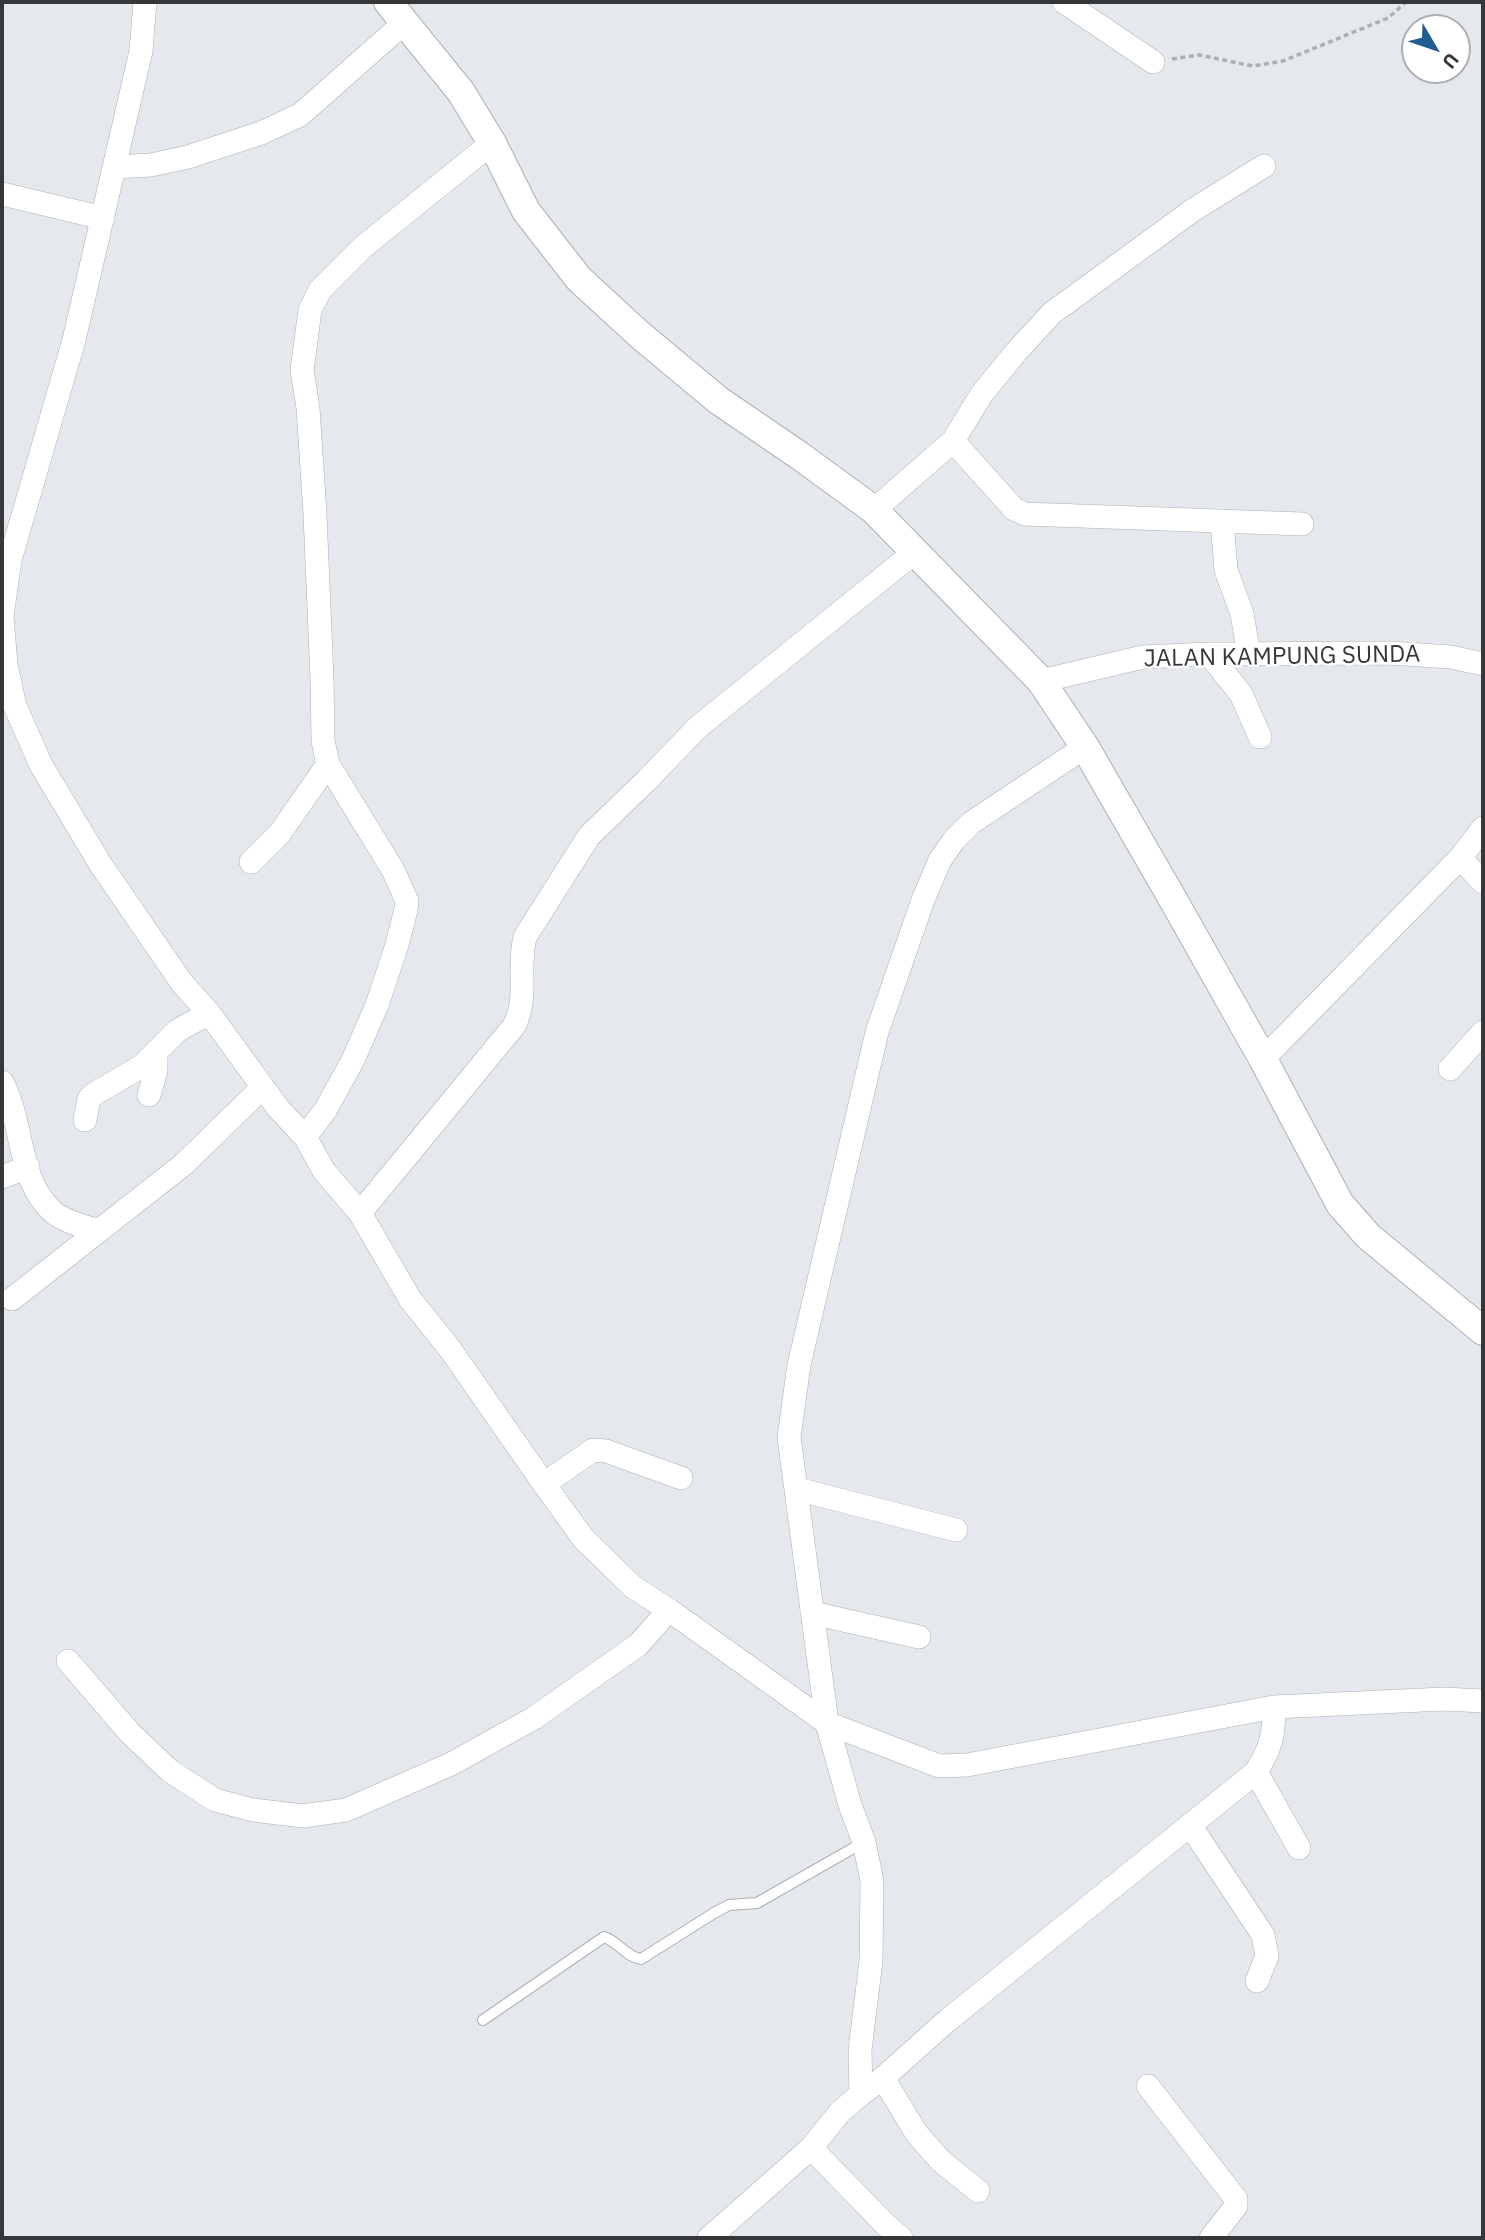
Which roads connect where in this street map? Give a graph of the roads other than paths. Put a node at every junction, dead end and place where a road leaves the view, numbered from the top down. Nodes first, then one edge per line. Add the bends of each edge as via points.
1 (145, 2) edge
2 (1064, 2) edge
3 (396, 12) edge
4 (1153, 62) road end
5 (492, 142) junction
6 (1264, 166) dead end
7 (115, 167) junction
8 (2, 194) edge
9 (103, 218) junction
10 (953, 441) junction
11 (874, 510) junction
12 (1222, 521) junction
13 (1302, 524) dead end
14 (915, 552) junction
15 (1209, 653) junction
16 (1249, 655) junction
17 (1483, 664) edge
18 (1041, 681) junction
19 (6, 689) edge
20 (1260, 737) dead end
21 (1085, 747) junction
22 (328, 764) junction
23 (1483, 828) edge
24 (1461, 858) junction
25 (251, 862) dead end
26 (1483, 882) edge
27 (209, 1013) junction
28 (1483, 1032) edge
29 (156, 1054) junction
30 (1263, 1059) junction
31 (1450, 1069) dead end
32 (2, 1082) edge
33 (263, 1087) junction
34 (149, 1095) dead end
35 (85, 1120) dead end
36 (305, 1137) junction
37 (28, 1167) junction
38 (2, 1177) edge
39 (360, 1213) junction
40 (98, 1231) junction
41 (12, 1299) dead end
42 (1483, 1331) edge
43 (681, 1478) dead end
44 (544, 1484) junction
45 (797, 1489) junction
46 (956, 1531) dead end
47 (669, 1610) junction
48 (811, 1613) junction
49 (919, 1637) dead end
50 (68, 1661) dead end
51 (1483, 1701) edge
52 (1273, 1707) junction
53 (827, 1723) junction
54 (1256, 1772) junction
55 (1190, 1825) junction
56 (864, 1842) junction
57 (1299, 1848) dead end
58 (1257, 1981) dead end
59 (483, 2020) dead end
60 (883, 2078) junction
61 (1148, 2086) dead end
62 (861, 2094) junction
63 (811, 2148) junction
64 (978, 2191) dead end
65 (1215, 2237) edge
66 (709, 2238) edge
67 (901, 2238) edge

1 - 7 street via 141,51
2 - 4 street
3 - 5 street via 461,92
3 - 7 street via 300,115 188,157
5 - 11 street via 526,211 579,279 718,400
5 - 22 street via 363,247 320,290 310,310 302,370
6 - 10 street via 1194,210 1052,313 981,395
7 - 9 street
8 - 9 street
9 - 19 street via 74,340 10,560 2,616
10 - 11 street
10 - 12 street via 1014,509 1025,514
11 - 14 street
12 - 13 street
12 - 16 street via 1226,570 1242,614
14 - 18 street
14 - 39 street via 698,727 589,836 524,937 521,1013 514,1027
15 - 16 street, JALAN KAMPUNG SUNDA
15 - 18 street, JALAN KAMPUNG SUNDA via 1143,657
15 - 20 street via 1241,694
16 - 17 street, JALAN KAMPUNG SUNDA via 1390,653
18 - 21 street
19 - 27 street via 72,818 155,946
21 - 30 street
21 - 45 street via 971,823 940,860 923,900 877,1032 799,1365 789,1437
22 - 25 street via 280,833
22 - 36 street via 407,901 392,959 353,1060
23 - 24 street
24 - 26 street
24 - 30 street
27 - 29 street via 177,1031
27 - 33 street
28 - 31 street
29 - 34 street
29 - 35 street via 94,1094
30 - 42 street via 1339,1204 1368,1236
32 - 37 street
33 - 36 street
33 - 40 street via 184,1164
36 - 39 street via 324,1171
37 - 38 street
37 - 40 street via 36,1192 54,1213
39 - 44 street via 410,1299
40 - 41 street
43 - 44 street via 593,1450
44 - 47 street via 583,1538 633,1587
45 - 46 street
45 - 48 street
47 - 50 street via 638,1645 534,1718 452,1764 346,1810 303,1816 215,1800 170,1771
47 - 53 street
48 - 49 street
48 - 53 street
51 - 52 street
52 - 53 street via 967,1765 939,1766
52 - 54 street via 1269,1751
53 - 56 street
54 - 55 street
54 - 57 street
55 - 58 street via 1264,1935 1267,1956
55 - 60 street
56 - 59 lane via 757,1903 729,1905 641,1959 632,1958 604,1937
56 - 62 street via 872,1881
60 - 62 street
60 - 64 street via 916,2134
61 - 65 street via 1236,2200
62 - 63 street
63 - 66 street
63 - 67 street

